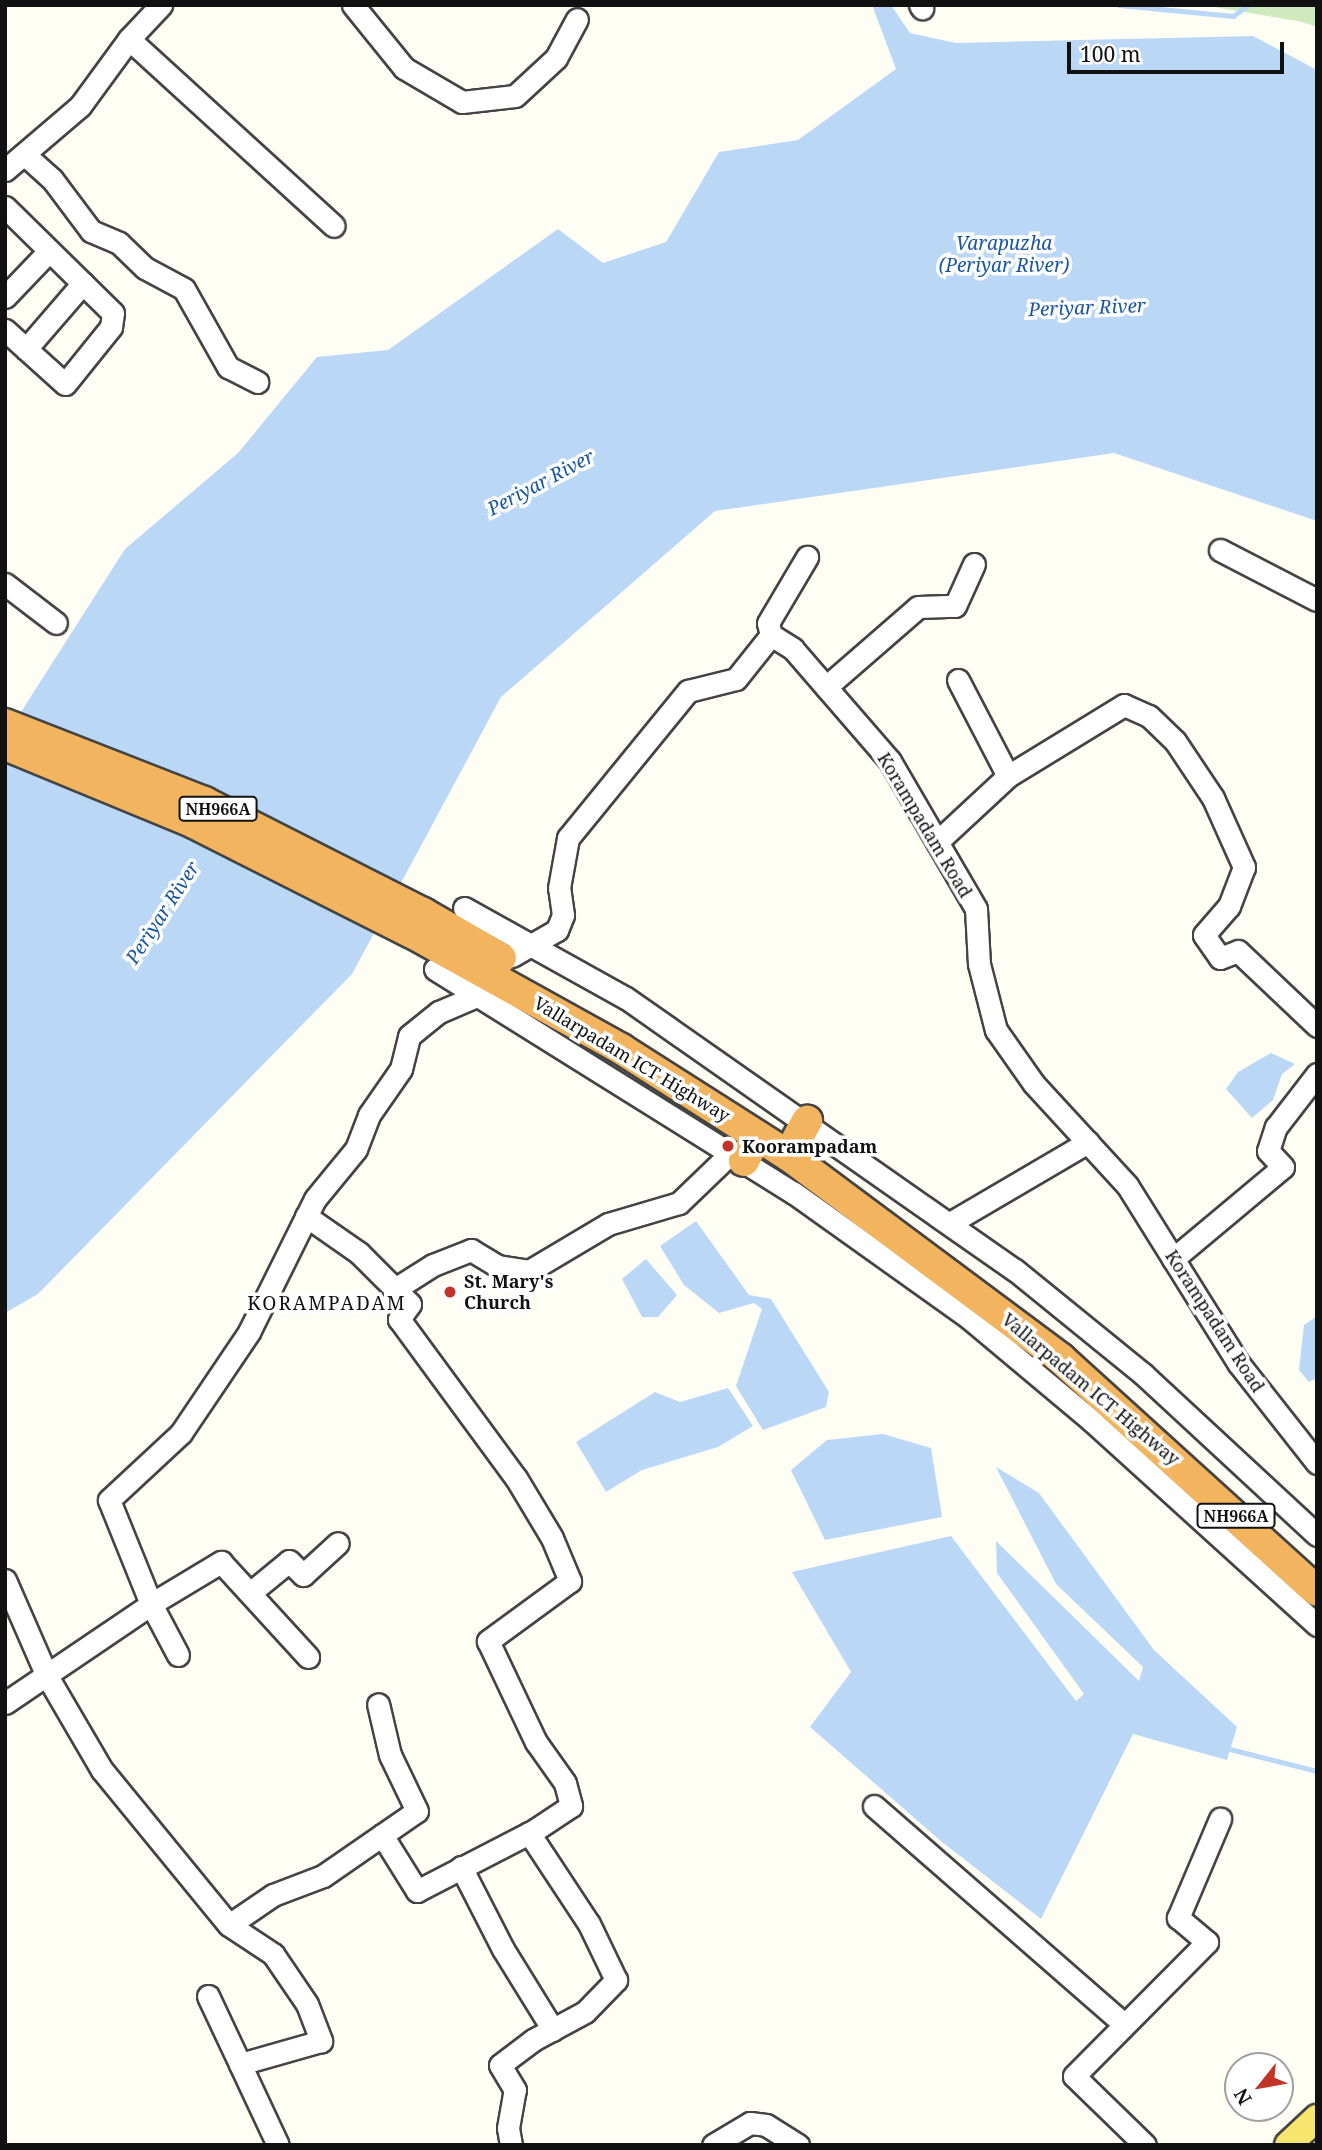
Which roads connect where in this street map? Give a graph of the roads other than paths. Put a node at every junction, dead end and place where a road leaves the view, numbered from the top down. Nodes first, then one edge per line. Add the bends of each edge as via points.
1 (161, 5) edge
2 (353, 5) edge
3 (578, 19) dead end
4 (129, 39) junction
5 (24, 154) junction
6 (5, 170) edge
7 (7, 213) edge
8 (334, 226) dead end
9 (49, 251) junction
10 (83, 283) junction
11 (5, 297) edge
12 (5, 330) edge
13 (26, 349) junction
14 (257, 382) dead end
15 (1220, 550) dead end
16 (807, 557) dead end
17 (974, 564) dead end
18 (5, 584) edge
19 (1317, 600) edge
20 (56, 623) dead end
21 (771, 635) junction
22 (958, 680) dead end
23 (826, 687) junction
24 (5, 724) edge
25 (5, 745) edge
26 (1008, 776) junction
27 (937, 842) junction
28 (464, 908) dead end
29 (418, 923) junction
30 (519, 951) junction
31 (435, 970) dead end
32 (478, 996) junction
33 (1317, 1026) edge
34 (1317, 1074) edge
35 (802, 1130) junction
36 (1087, 1142) junction
37 (744, 1150) junction
38 (306, 1216) junction
39 (950, 1223) junction
40 (1173, 1259) junction
41 (395, 1289) junction
42 (1160, 1432) junction
43 (1317, 1463) edge
44 (1317, 1535) edge
45 (338, 1543) dead end
46 (1317, 1563) edge
47 (5, 1580) edge
48 (1317, 1591) edge
49 (250, 1593) junction
50 (151, 1604) junction
51 (1317, 1625) edge
52 (178, 1655) dead end
53 (308, 1657) dead end
54 (47, 1676) junction
55 (5, 1703) edge
56 (378, 1704) dead end
57 (874, 1806) dead end
58 (1220, 1819) dead end
59 (529, 1833) junction
60 (382, 1835) junction
61 (461, 1867) junction
62 (229, 1925) junction
63 (208, 1996) dead end
64 (1123, 2023) junction
65 (553, 2029) junction
66 (240, 2064) junction
67 (1317, 2118) edge
68 (278, 2145) edge
69 (511, 2145) edge
70 (713, 2145) edge
71 (798, 2145) edge
72 (1145, 2145) edge
73 (1288, 2145) edge

1 - 4 street
2 - 3 street via 404,68 462,102 515,96 556,58
4 - 5 street via 80,106
4 - 8 street
5 - 6 street
5 - 14 street via 52,179 92,231 119,243 145,268 184,289 228,367
7 - 9 street
9 - 10 street
9 - 11 street
10 - 13 street
10 - 13 street via 113,313 112,320 65,384
12 - 13 street
15 - 19 street
16 - 21 street via 768,623
17 - 23 street via 955,606 918,607 841,668
18 - 20 street
21 - 23 street, Korampadam Road via 793,649
21 - 30 street via 736,678 688,691 568,838 559,888 563,915 557,930
22 - 26 street
23 - 27 street, Korampadam Road via 890,761
24 - 29 highway, Vallarpadam ICT Highway / NH966A via 204,802
25 - 29 highway, Vallarpadam ICT Highway / NH966A
26 - 27 street
26 - 33 street via 1124,705 1149,716 1175,741 1213,798 1244,867 1228,906 1204,934 1220,958 1238,951
27 - 36 street, Korampadam Road via 976,909 979,964 996,1030 1034,1084
28 - 30 street
29 - 35 highway, Vallarpadam ICT Highway / NH966A via 629,1030
29 - 37 highway, Vallarpadam ICT Highway / NH966A via 621,1049
30 - 35 street via 626,998
31 - 32 street
32 - 37 street
32 - 38 street via 439,1012 409,1036 401,1069 369,1115 356,1149
34 - 40 street via 1276,1127 1268,1151 1283,1167
35 - 39 street
35 - 42 highway, Vallarpadam ICT Highway / NH966A via 986,1278
36 - 39 street
36 - 40 street, Korampadam Road via 1127,1185
37 - 41 street via 679,1203 608,1224 529,1271 498,1266 471,1250 433,1265
37 - 42 highway, Vallarpadam ICT Highway / NH966A via 971,1289
37 - 51 street via 969,1318 1092,1421
38 - 41 street via 359,1252
38 - 50 street via 249,1332 181,1433 109,1500
39 - 44 street via 1143,1374
40 - 43 street, Korampadam Road via 1239,1364
41 - 59 street via 410,1304 400,1319 516,1478 552,1538 570,1581 488,1641 536,1742 565,1783 571,1806
42 - 46 highway, Vallarpadam ICT Highway / NH966A
42 - 48 highway, Vallarpadam ICT Highway / NH966A
45 - 49 street via 303,1575 289,1561
47 - 54 street
49 - 50 street via 221,1562
49 - 53 street
50 - 52 street
50 - 54 street
54 - 55 street
54 - 62 street via 102,1770
56 - 60 street via 390,1755 417,1811
57 - 64 street
58 - 64 street via 1178,1918 1206,1942
59 - 61 street
59 - 65 street via 589,1924 615,1980 585,2012
60 - 61 street via 417,1891
60 - 62 street via 323,1876 273,1895
61 - 65 street via 503,1949
62 - 66 street via 272,1954 307,2004 321,2041
63 - 66 street
64 - 72 street via 1074,2076
65 - 69 street via 500,2065 515,2090 508,2128
66 - 68 street
67 - 73 main road
70 - 71 street via 750,2123 766,2125

